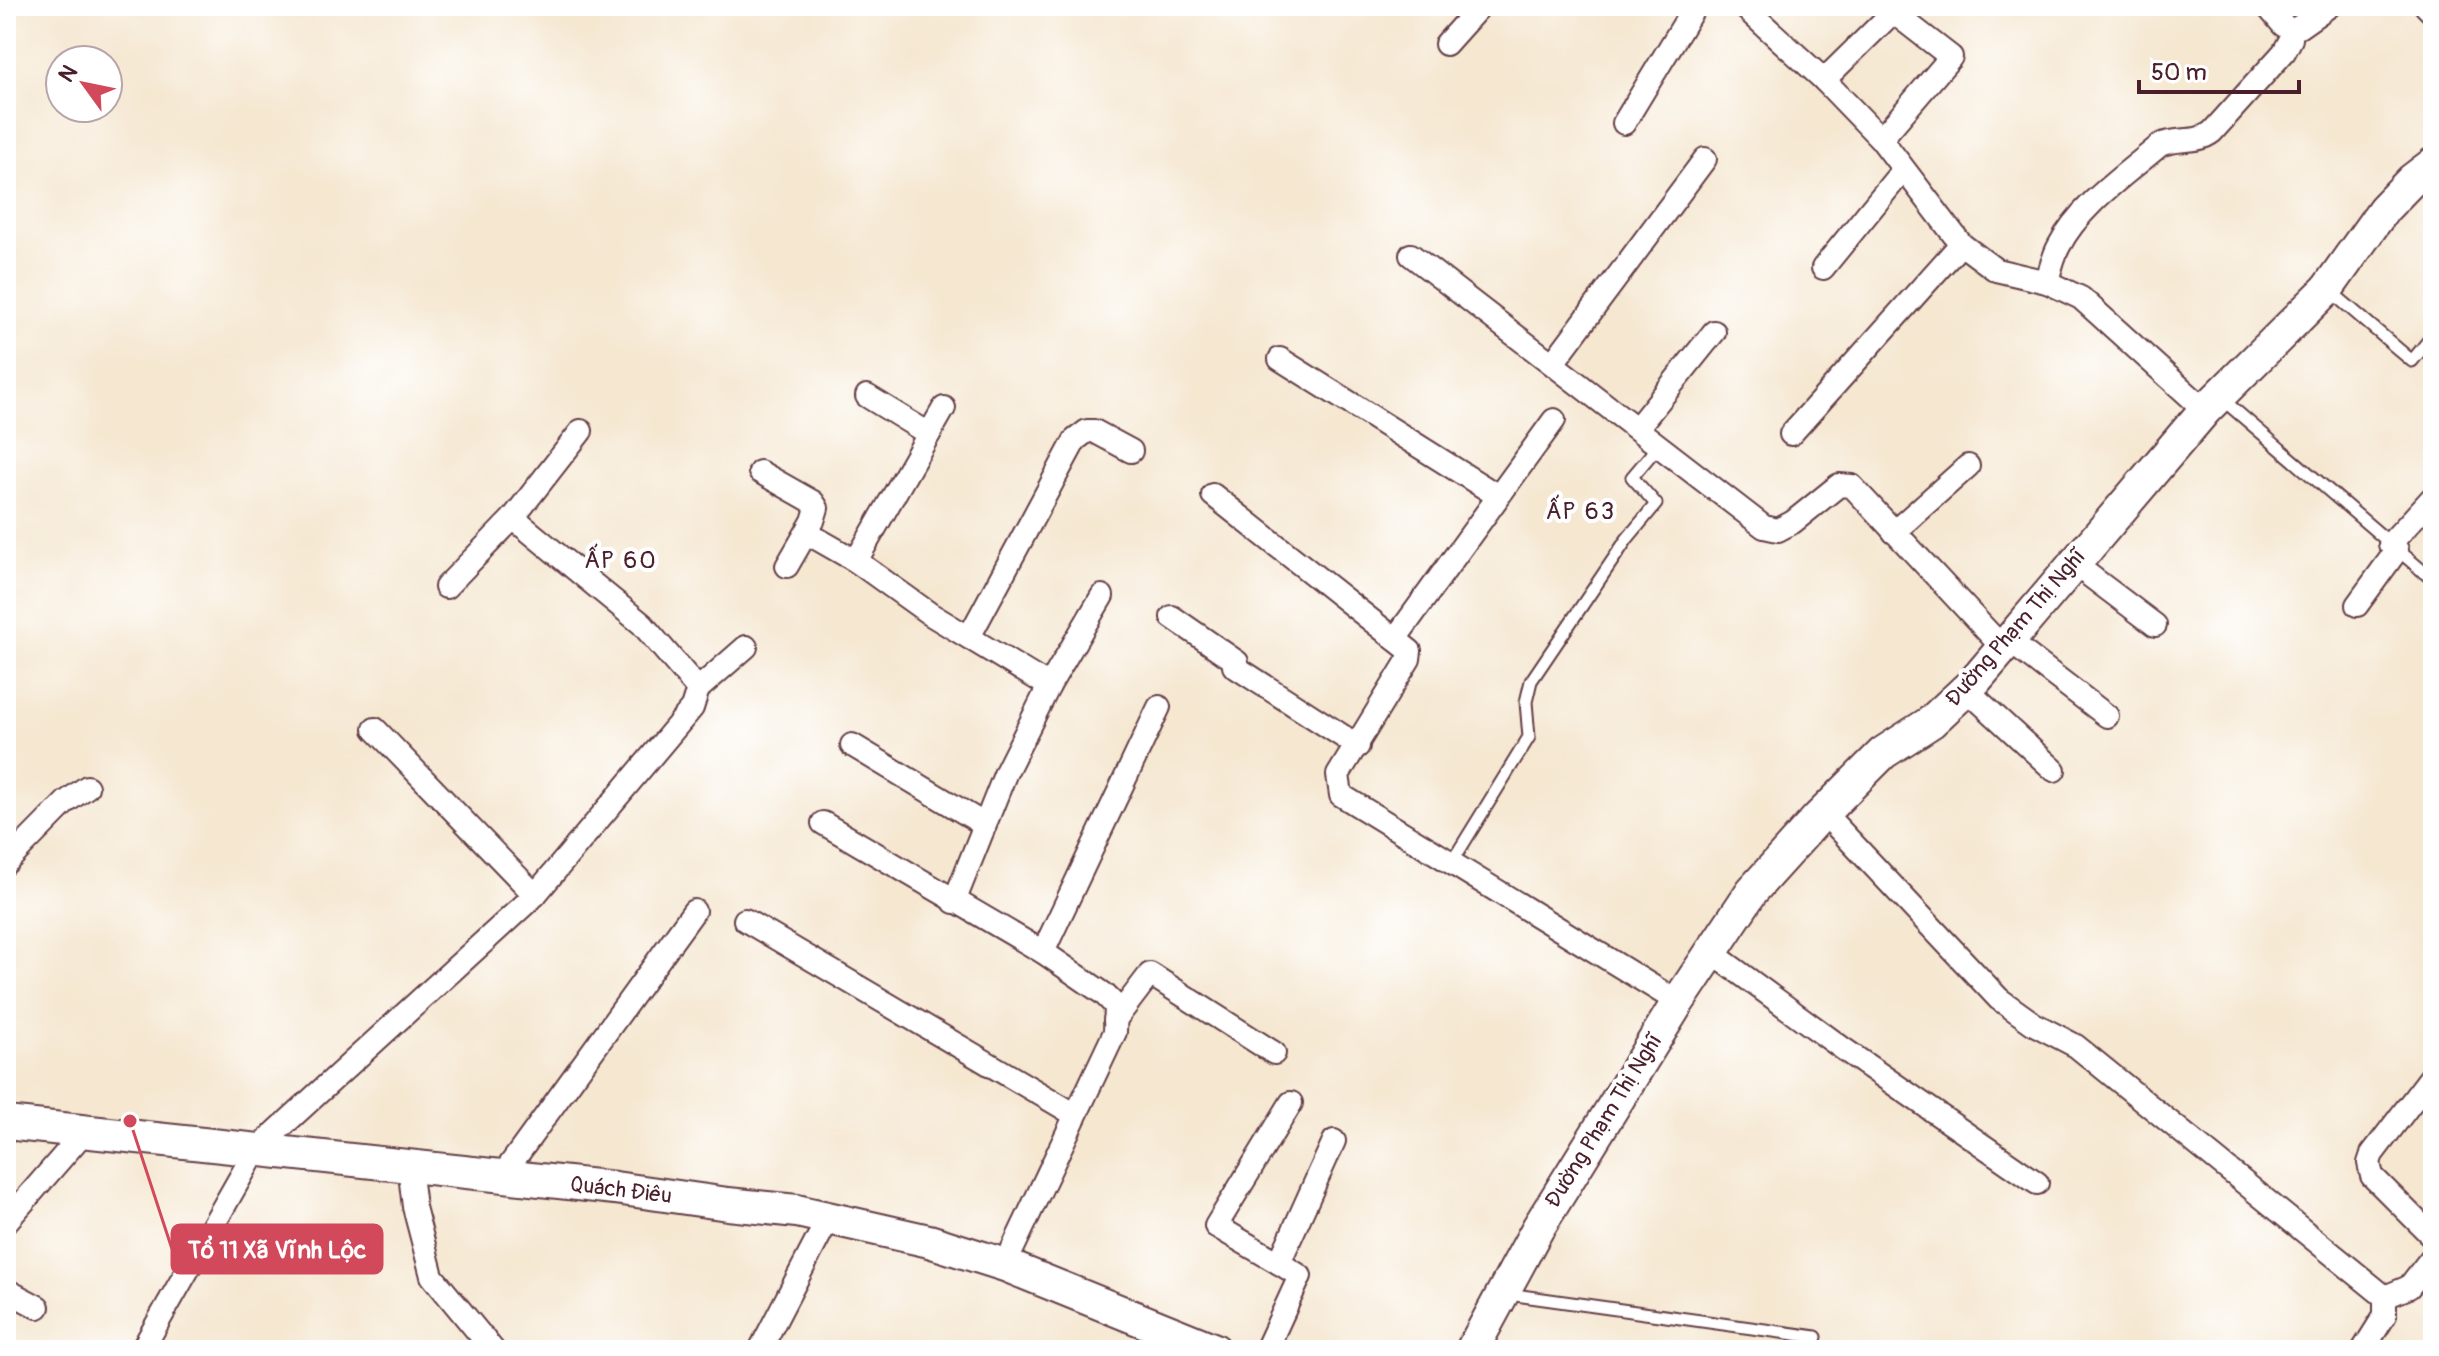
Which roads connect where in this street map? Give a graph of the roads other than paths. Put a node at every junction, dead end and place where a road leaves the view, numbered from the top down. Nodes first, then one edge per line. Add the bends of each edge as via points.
1 (1480, 6) edge
2 (1695, 6) edge
3 (1743, 6) edge
4 (2267, 6) edge
5 (2329, 6) edge
6 (2426, 6) edge
7 (1896, 9) edge
8 (2433, 13) edge
9 (2291, 30) junction
10 (1446, 44) dead end
11 (1824, 80) junction
12 (1624, 123) dead end
13 (1881, 139) junction
14 (1705, 159) dead end
15 (2433, 164) edge
16 (1903, 170) junction
17 (1961, 244) junction
18 (1411, 255) dead end
19 (1823, 268) dead end
20 (2047, 282) junction
21 (2327, 289) junction
22 (1714, 332) dead end
23 (2433, 335) edge
24 (1280, 359) dead end
25 (1553, 363) junction
26 (867, 396) dead end
27 (2212, 403) junction
28 (944, 408) dead end
29 (1554, 420) dead end
30 (1637, 428) junction
31 (581, 431) dead end
32 (929, 434) junction
33 (1791, 434) dead end
34 (1659, 445) junction
35 (1131, 451) dead end
36 (1968, 466) dead end
37 (760, 472) dead end
38 (1213, 495) dead end
39 (1498, 496) junction
40 (2433, 497) edge
41 (513, 518) junction
42 (1894, 532) junction
43 (807, 533) junction
44 (2394, 547) junction
45 (856, 561) junction
46 (2073, 563) junction
47 (787, 566) dead end
48 (2433, 580) edge
49 (446, 587) dead end
50 (1102, 596) dead end
51 (2357, 605) dead end
52 (1172, 617) dead end
53 (2155, 625) dead end
54 (969, 637) junction
55 (1395, 639) junction
56 (2005, 644) junction
57 (746, 647) dead end
58 (1049, 686) junction
59 (698, 689) junction
60 (1966, 689) junction
61 (1159, 707) dead end
62 (2107, 716) dead end
63 (375, 729) dead end
64 (852, 745) dead end
65 (1358, 746) junction
66 (2054, 770) dead end
67 (87, 787) dead end
68 (1823, 812) junction
69 (823, 823) dead end
70 (985, 825) junction
71 (1452, 862) junction
72 (6, 863) edge
73 (535, 895) junction
74 (954, 902) junction
75 (694, 911) dead end
76 (745, 920) dead end
77 (1043, 952) junction
78 (1711, 952) junction
79 (1678, 1002) junction
80 (1115, 1020) junction
81 (1274, 1053) dead end
82 (2433, 1074) edge
83 (1291, 1103) dead end
84 (1074, 1114) junction
85 (6, 1123) edge
86 (85, 1131) junction
87 (1334, 1141) dead end
88 (256, 1150) junction
89 (409, 1166) junction
90 (502, 1176) junction
91 (2037, 1183) dead end
92 (828, 1219) junction
93 (6, 1222) edge
94 (2433, 1237) edge
95 (2433, 1256) edge
96 (1279, 1263) junction
97 (1005, 1265) junction
98 (6, 1290) edge
99 (1503, 1293) junction
100 (2385, 1297) junction
101 (38, 1307) dead end
102 (1816, 1337) dead end
103 (142, 1350) edge
104 (493, 1350) edge
105 (760, 1350) edge
106 (1215, 1350) edge
107 (1266, 1350) edge
108 (1472, 1350) edge
109 (2363, 1350) edge

1 - 10 street
2 - 12 street
3 - 11 street
4 - 9 street
5 - 9 street
6 - 8 street
7 - 11 street
7 - 13 street via 1951,57
9 - 20 street via 2284,52 2209,136 2160,145 2092,205 2057,249
11 - 13 street
13 - 16 street
14 - 25 street
15 - 21 street, Đường Phạm Thị Nghĩ via 2384,209
16 - 17 street
16 - 19 street
17 - 20 street via 1996,270
17 - 33 street
18 - 25 street
20 - 27 street via 2081,298
21 - 23 lane via 2412,361
21 - 27 street, Đường Phạm Thị Nghĩ
22 - 30 street
24 - 39 street
25 - 30 street
26 - 32 street
27 - 44 lane
27 - 46 street, Đường Phạm Thị Nghĩ
28 - 32 street
29 - 39 street
30 - 34 street
31 - 41 street
32 - 45 street
34 - 42 street via 1764,527 1778,530 1793,522 1839,485 1852,486
34 - 71 lane via 1632,477 1656,504 1531,681 1526,702 1529,737
35 - 54 street via 1094,431 1075,440
36 - 42 street
37 - 43 street via 816,504
38 - 55 street
39 - 55 street
40 - 44 street
41 - 49 street
41 - 59 street via 642,624
42 - 56 street
43 - 45 street
43 - 47 street
44 - 48 lane
44 - 51 street
45 - 54 street
46 - 53 street
46 - 56 street, Đường Phạm Thị Nghĩ
50 - 58 street
52 - 65 street via 1237,662 1234,666
54 - 58 street
55 - 65 street via 1410,657
56 - 60 street, Đường Phạm Thị Nghĩ
56 - 62 street
57 - 59 street
58 - 70 street
59 - 73 street via 692,708
60 - 66 street
60 - 68 street, Đường Phạm Thị Nghĩ via 1931,722 1883,753
61 - 77 street
63 - 73 street
64 - 70 street
65 - 71 street via 1338,775 1341,795
67 - 72 street
68 - 78 street, Đường Phạm Thị Nghĩ via 1752,891
68 - 100 street via 1999,999 2076,1046
69 - 74 street
70 - 74 street
71 - 79 street
73 - 88 street
74 - 77 street
75 - 90 street
76 - 84 street
77 - 80 street via 1104,994 1116,1006
78 - 79 street, Đường Phạm Thị Nghĩ
78 - 91 street
79 - 99 street, Đường Phạm Thị Nghĩ
80 - 81 street via 1150,974
80 - 84 street via 1115,1032
82 - 94 street via 2369,1163 2372,1176
83 - 96 street via 1216,1226
84 - 97 street
85 - 86 street, Quách Điêu
86 - 88 street, Quách Điêu
86 - 93 street
87 - 96 street
88 - 89 street, Quách Điêu
88 - 103 street
89 - 90 street, Quách Điêu
89 - 104 street via 432,1276
90 - 92 street, Quách Điêu
92 - 97 street, Quách Điêu via 929,1241
92 - 105 street
95 - 100 street via 2409,1287
96 - 107 street via 1300,1276
97 - 106 street, Quách Điêu
98 - 101 street
99 - 102 lane
99 - 108 street, Đường Phạm Thị Nghĩ
100 - 109 street via 2385,1315

